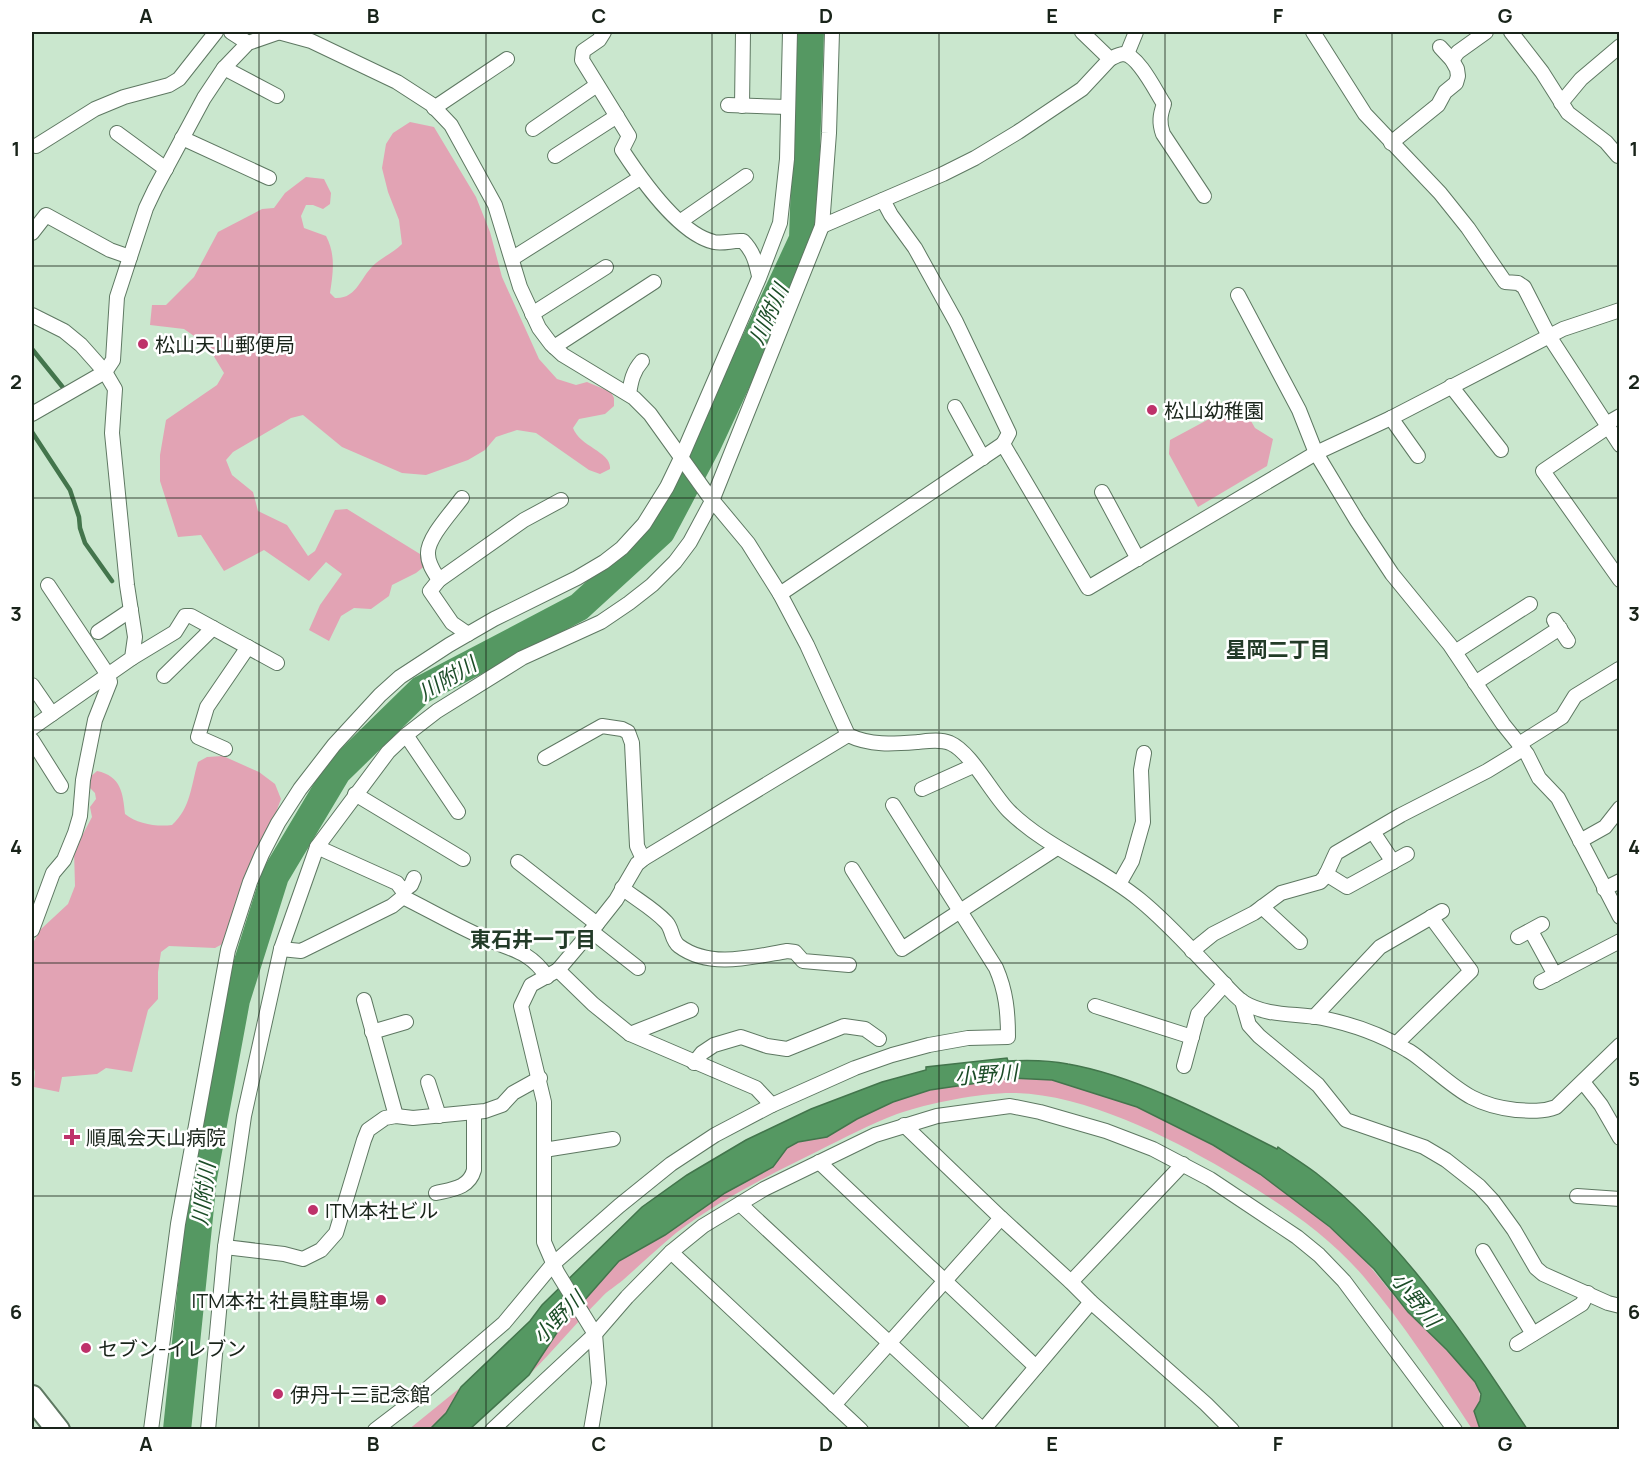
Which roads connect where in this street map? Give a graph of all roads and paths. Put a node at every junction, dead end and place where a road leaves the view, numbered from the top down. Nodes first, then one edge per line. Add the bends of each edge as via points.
1 (216, 32) edge
2 (231, 32) edge
3 (279, 32) edge
4 (603, 32) edge
5 (743, 32) edge
6 (790, 32) edge
7 (832, 32) edge
8 (1082, 32) edge
9 (1136, 32) edge
10 (1313, 32) edge
11 (1486, 32) edge
12 (1511, 32) edge
13 (248, 43) junction
14 (1620, 46) edge
15 (1440, 47) dead end
16 (1127, 54) junction
17 (1110, 59) junction
18 (498, 60) dead end
19 (1452, 60) junction
20 (224, 68) junction
21 (597, 85) junction
22 (276, 96) dead end
23 (1561, 103) junction
24 (788, 107) junction
25 (434, 108) junction
26 (617, 116) junction
27 (533, 129) dead end
28 (117, 133) dead end
29 (182, 138) junction
30 (1391, 142) junction
31 (36, 146) dead end
32 (555, 156) dead end
33 (1618, 156) edge
34 (166, 169) junction
35 (746, 176) dead end
36 (268, 178) dead end
37 (640, 178) junction
38 (1204, 196) dead end
39 (884, 200) junction
40 (681, 221) junction
41 (822, 226) junction
42 (32, 233) edge
43 (130, 257) junction
44 (513, 258) junction
45 (606, 267) dead end
46 (759, 278) junction
47 (654, 282) dead end
48 (1238, 295) dead end
49 (1620, 310) edge
50 (532, 314) junction
51 (32, 315) edge
52 (1549, 336) junction
53 (554, 347) junction
54 (642, 361) dead end
55 (105, 372) junction
56 (1451, 386) junction
57 (629, 394) junction
58 (955, 407) dead end
59 (32, 414) edge
60 (1620, 416) edge
61 (1391, 418) junction
62 (1607, 425) junction
63 (1003, 444) junction
64 (1620, 445) edge
65 (1501, 450) dead end
66 (1316, 453) junction
67 (1418, 456) dead end
68 (982, 458) junction
69 (684, 462) junction
70 (1102, 492) dead end
71 (462, 498) dead end
72 (710, 498) junction
73 (561, 500) dead end
74 (1138, 559) junction
75 (439, 580) junction
76 (1620, 580) edge
77 (48, 585) dead end
78 (780, 594) junction
79 (1530, 604) dead end
80 (131, 610) junction
81 (213, 628) junction
82 (98, 632) dead end
83 (468, 634) junction
84 (1568, 641) dead end
85 (248, 647) junction
86 (1455, 652) junction
87 (132, 658) junction
88 (277, 663) dead end
89 (1619, 669) edge
90 (108, 675) junction
91 (165, 676) dead end
92 (1475, 683) junction
93 (32, 685) edge
94 (52, 714) junction
95 (32, 728) edge
96 (406, 735) junction
97 (848, 735) junction
98 (32, 740) edge
99 (1521, 747) junction
100 (225, 749) dead end
101 (1144, 753) dead end
102 (545, 758) dead end
103 (973, 766) junction
104 (61, 786) dead end
105 (922, 789) dead end
106 (355, 794) junction
107 (893, 805) dead end
108 (1620, 808) edge
109 (458, 812) dead end
110 (1373, 832) junction
111 (1580, 841) junction
112 (317, 847) junction
113 (1057, 848) junction
114 (1407, 854) dead end
115 (462, 859) dead end
116 (644, 859) junction
117 (518, 862) dead end
118 (1393, 862) junction
119 (852, 869) dead end
120 (1326, 874) junction
121 (414, 878) dead end
122 (1620, 881) edge
123 (1119, 884) junction
124 (622, 888) junction
125 (1604, 890) junction
126 (403, 894) junction
127 (1262, 907) junction
128 (961, 911) junction
129 (1620, 917) edge
130 (594, 928) junction
131 (32, 930) edge
132 (1530, 931) dead end
133 (1620, 941) edge
134 (1300, 942) dead end
135 (281, 949) junction
136 (1192, 951) junction
137 (849, 965) dead end
138 (638, 968) dead end
139 (553, 973) junction
140 (1554, 975) junction
141 (1541, 982) dead end
142 (1225, 984) junction
143 (363, 1000) dead end
144 (1242, 1001) junction
145 (1095, 1006) dead end
146 (692, 1010) dead end
147 (1314, 1017) junction
148 (405, 1022) dead end
149 (372, 1032) junction
150 (630, 1034) junction
151 (1192, 1037) junction
152 (879, 1039) dead end
153 (1396, 1044) junction
154 (1620, 1045) edge
155 (694, 1063) junction
156 (1184, 1066) dead end
157 (540, 1078) junction
158 (428, 1082) dead end
159 (1583, 1082) junction
160 (772, 1104) junction
161 (474, 1112) junction
162 (396, 1116) junction
163 (439, 1116) junction
164 (904, 1125) junction
165 (1619, 1134) edge
166 (613, 1139) dead end
167 (544, 1150) junction
168 (819, 1162) junction
169 (1183, 1164) junction
170 (1582, 1192) dead end
171 (436, 1193) dead end
172 (1620, 1199) edge
173 (740, 1204) junction
174 (1001, 1218) junction
175 (225, 1247) junction
176 (1483, 1251) dead end
177 (671, 1252) junction
178 (555, 1268) junction
179 (944, 1281) junction
180 (1071, 1282) junction
181 (1588, 1293) junction
182 (1090, 1302) junction
183 (1620, 1306) edge
184 (593, 1330) junction
185 (1533, 1334) junction
186 (889, 1343) junction
187 (1517, 1344) dead end
188 (1036, 1367) junction
189 (32, 1398) edge
190 (834, 1406) junction
191 (58, 1430) edge
192 (151, 1430) edge
193 (208, 1430) edge
194 (375, 1430) edge
195 (492, 1430) edge
196 (591, 1430) edge
197 (861, 1430) edge
198 (1232, 1430) edge
199 (1455, 1430) edge

1 - 31 street via 179,79 95,109
2 - 13 street
3 - 13 street
3 - 25 street via 311,41 397,82
4 - 21 street via 581,55
5 - 24 street via 735,105
6 - 24 street
7 - 41 street
8 - 17 street
9 - 16 street
10 - 30 street via 1365,114
11 - 19 street
12 - 23 street
13 - 20 street
14 - 23 street via 1581,79
15 - 19 street
16 - 17 street
16 - 38 street via 1142,68 1164,104 1160,114 1164,134
17 - 39 street via 1082,89 1018,132 964,164
18 - 25 street
19 - 30 street via 1458,76 1456,83 1438,105
20 - 22 street
20 - 29 street
21 - 26 street
21 - 27 street
23 - 33 street
24 - 46 street via 780,223
25 - 44 street via 451,125 495,205
26 - 32 street
26 - 37 street via 629,136 622,150
28 - 34 street
29 - 34 street
29 - 36 street
30 - 52 street via 1440,193 1505,282 1524,287
34 - 43 street via 146,208
35 - 40 street
37 - 40 street
37 - 44 street
39 - 41 street
39 - 63 street via 956,322 1009,433
40 - 46 street via 713,242 742,241 750,248
41 - 72 street
42 - 43 street via 46,215
43 - 55 street via 117,297 113,360
44 - 50 street
45 - 50 street
46 - 69 street
47 - 53 street
48 - 66 street via 1299,410
49 - 52 street
50 - 53 street
51 - 55 street via 64,331
52 - 56 street
52 - 62 street
53 - 57 street
54 - 57 street via 631,379
55 - 59 street
55 - 80 street via 115,389 112,433
56 - 61 street
56 - 65 street
57 - 69 street via 650,414
58 - 68 street
60 - 62 street
61 - 66 street
61 - 67 street
62 - 64 street
62 - 76 street via 1543,471
63 - 68 street
63 - 74 street via 1088,588
66 - 74 street
66 - 86 street via 1392,574
68 - 78 street
69 - 72 street
69 - 83 street via 644,524 621,548 578,578
70 - 74 street
71 - 75 street via 429,544 429,565
72 - 78 street via 748,543
72 - 96 street via 690,542 675,562 629,603 601,622 522,658
73 - 75 street via 524,520
75 - 83 street via 430,591 452,623
77 - 90 street
78 - 97 street
79 - 86 street
80 - 82 street
80 - 87 street via 135,637
81 - 85 street
81 - 87 street via 185,615 175,632
81 - 91 street
83 - 192 street via 400,677 334,745 278,823 250,882 228,950 178,1224
84 - 92 street via 1557,624
85 - 88 street
85 - 100 street via 207,707 198,737
86 - 92 street
87 - 90 street
89 - 99 street via 1575,696 1562,717
90 - 94 street
90 - 131 street via 110,682 95,720 75,833 64,860 53,873
92 - 99 street
93 - 94 street
94 - 95 street
96 - 106 street
96 - 109 street
97 - 103 street via 883,745 950,743
97 - 116 street
98 - 104 street
99 - 110 street via 1487,771
99 - 111 street via 1539,778 1558,798
101 - 123 street via 1143,822 1132,861
102 - 116 street via 602,726 628,732 632,743 637,846
103 - 105 street
103 - 113 street via 1007,809
106 - 112 street
106 - 115 street
107 - 128 street
108 - 111 street via 1605,827
110 - 118 street
110 - 120 street via 1336,854
111 - 125 street
112 - 126 street via 397,884
112 - 135 street
113 - 123 street
113 - 128 street
114 - 118 street
116 - 124 street
117 - 130 street
118 - 120 street via 1347,887
119 - 128 street via 902,949
120 - 127 street via 1320,882 1281,892
121 - 126 street
122 - 125 street
123 - 136 street via 1161,918
124 - 130 street
124 - 137 street via 666,921 677,945 693,953 731,960 787,951 795,952 803,961
125 - 129 street
126 - 135 street via 392,906 301,951
126 - 139 street via 482,937 517,949
127 - 134 street
127 - 136 street
128 - 160 street via 1003,985 1008,1037 968,1038 892,1054
130 - 138 street
130 - 139 street
132 - 140 street
133 - 140 street
135 - 175 street via 244,1116
136 - 142 street
139 - 150 street
139 - 157 street via 531,985 521,1006
140 - 141 street
142 - 144 street
142 - 151 street via 1198,1014
143 - 149 street
144 - 147 street via 1264,1011
144 - 181 street via 1249,1024 1259,1036 1318,1085 1346,1120 1424,1147 1446,1160 1493,1201 1536,1268
145 - 151 street
146 - 150 street
147 - 153 street via 1349,1025
147 - 153 street via 1380,947 1436,914 1472,971
148 - 149 street
149 - 162 street
150 - 155 street
151 - 156 street
152 - 155 street via 865,1029 844,1026 787,1049 741,1037 714,1045
153 - 159 street via 1472,1099 1504,1108 1547,1110 1556,1107
154 - 159 street
155 - 160 street via 756,1088
157 - 161 street via 513,1093 502,1105
157 - 167 street
158 - 163 street
159 - 165 street
160 - 178 street via 671,1164 619,1206
161 - 163 street
161 - 171 street via 473,1176 464,1186
162 - 163 street
162 - 175 street via 385,1118 369,1130 336,1233 321,1250 303,1259
164 - 168 street
164 - 169 street via 1010,1106 1106,1131
164 - 174 street
166 - 167 street
167 - 178 street via 543,1234
168 - 173 street
168 - 179 street
169 - 180 street
169 - 199 street via 1276,1222 1319,1255 1358,1298
170 - 172 street
173 - 177 street via 703,1226
173 - 186 street
174 - 179 street
174 - 180 street
175 - 193 street
176 - 185 street via 1486,1267
177 - 184 street
177 - 190 street
178 - 184 street
178 - 194 street via 504,1323
179 - 186 street
179 - 188 street
180 - 182 street
181 - 183 street
181 - 185 street via 1582,1304
182 - 188 street
182 - 198 street
184 - 195 street
184 - 196 street via 599,1383
185 - 187 street
186 - 188 street via 983,1430
186 - 190 street
189 - 191 highway
190 - 197 street

